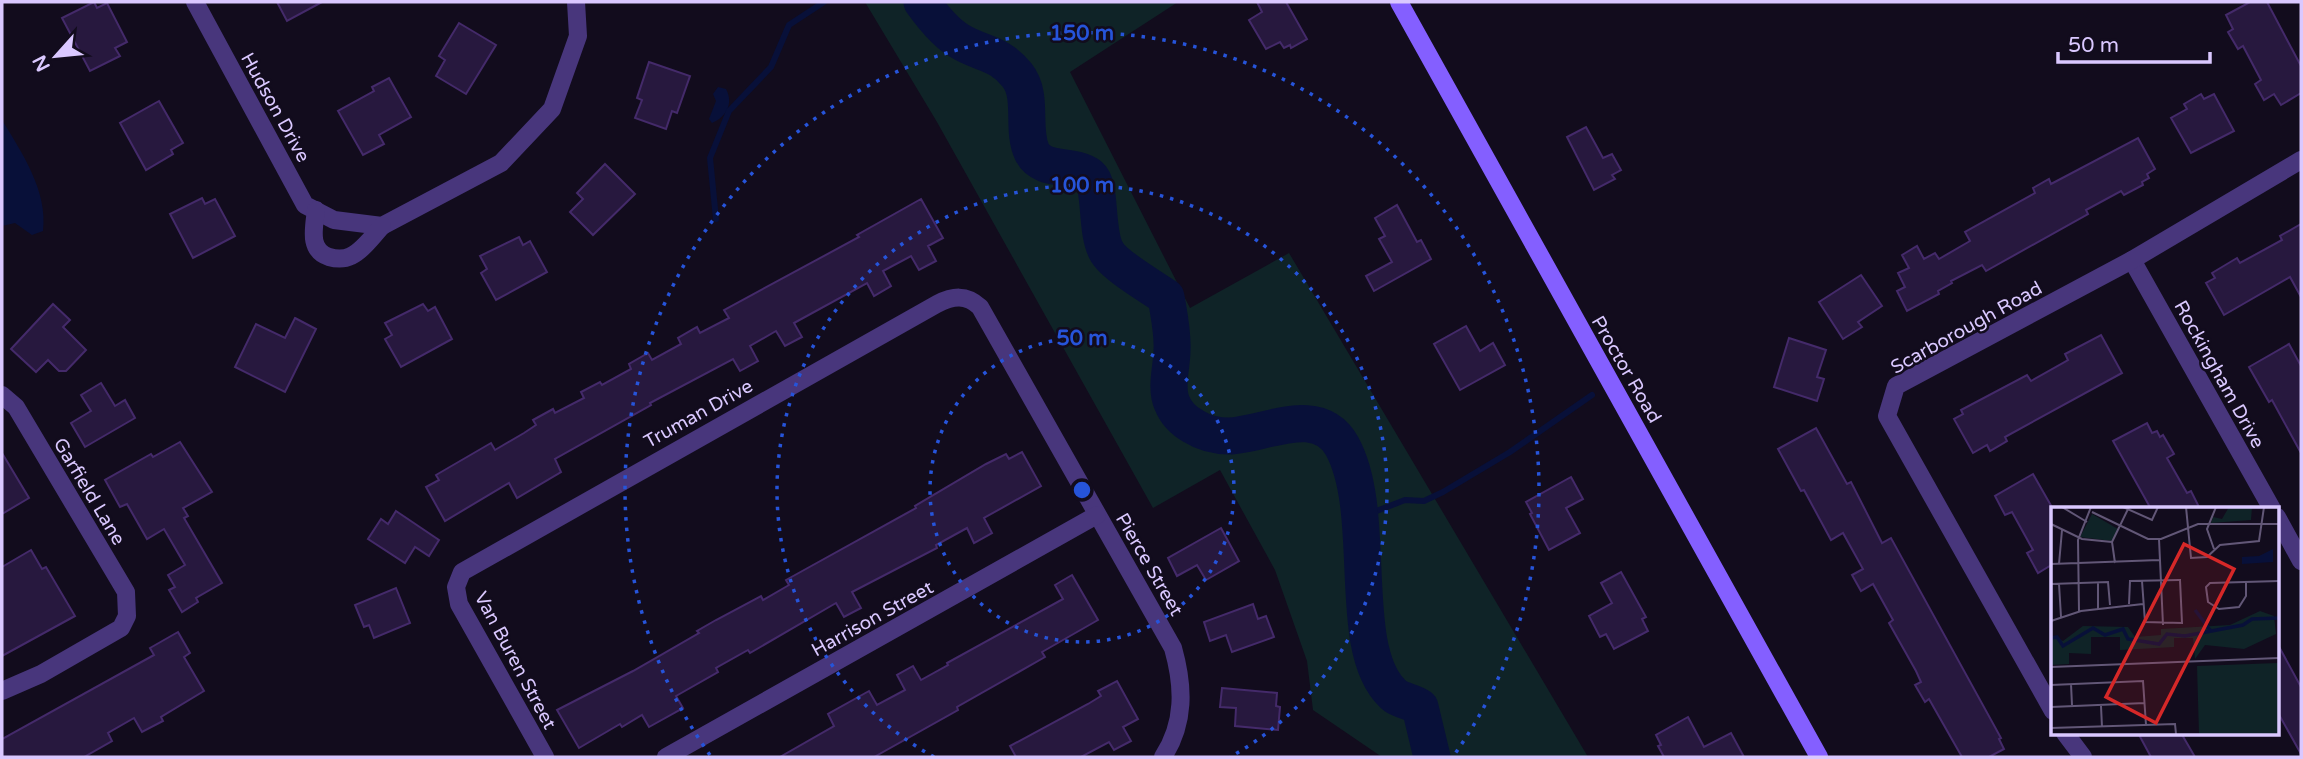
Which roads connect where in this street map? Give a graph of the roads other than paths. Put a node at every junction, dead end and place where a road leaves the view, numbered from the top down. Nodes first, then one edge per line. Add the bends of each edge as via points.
1 (195, 2) edge
2 (576, 2) edge
3 (1399, 2) edge
4 (2301, 160) edge
5 (316, 210) junction
6 (382, 226) junction
7 (2132, 260) junction
8 (966, 298) joint
9 (2, 395) edge
10 (2271, 507) edge
11 (1097, 515) junction
12 (2278, 519) edge
13 (2301, 561) edge
14 (458, 580) joint
15 (2, 691) edge
16 (2051, 707) edge
17 (2066, 734) edge
18 (545, 757) edge
19 (666, 757) edge
20 (1163, 757) edge
21 (1819, 757) edge
22 (2083, 757) edge

1 - 5 street, Hudson Drive via 305,205
2 - 6 street via 578,36 552,109 501,163
3 - 21 street, Proctor Road
4 - 7 street, Scarborough Road
5 - 6 street, Hudson Drive via 334,220
5 - 6 street via 313,240 317,250 328,257 352,256
7 - 10 street, Rockingham Drive
7 - 16 street, Scarborough Road via 1896,386 1887,416
8 - 11 street, Pierce Street via 980,307
8 - 14 street, Truman Drive via 957,296 937,303 489,556 462,572
9 - 15 street, Garfield Lane via 16,407 126,592 127,616 121,628
11 - 19 street, Harrison Street
11 - 20 street, Pierce Street via 1162,627 1178,666 1180,713
12 - 13 street
14 - 18 street, Van Buren Street via 459,604
17 - 22 street

